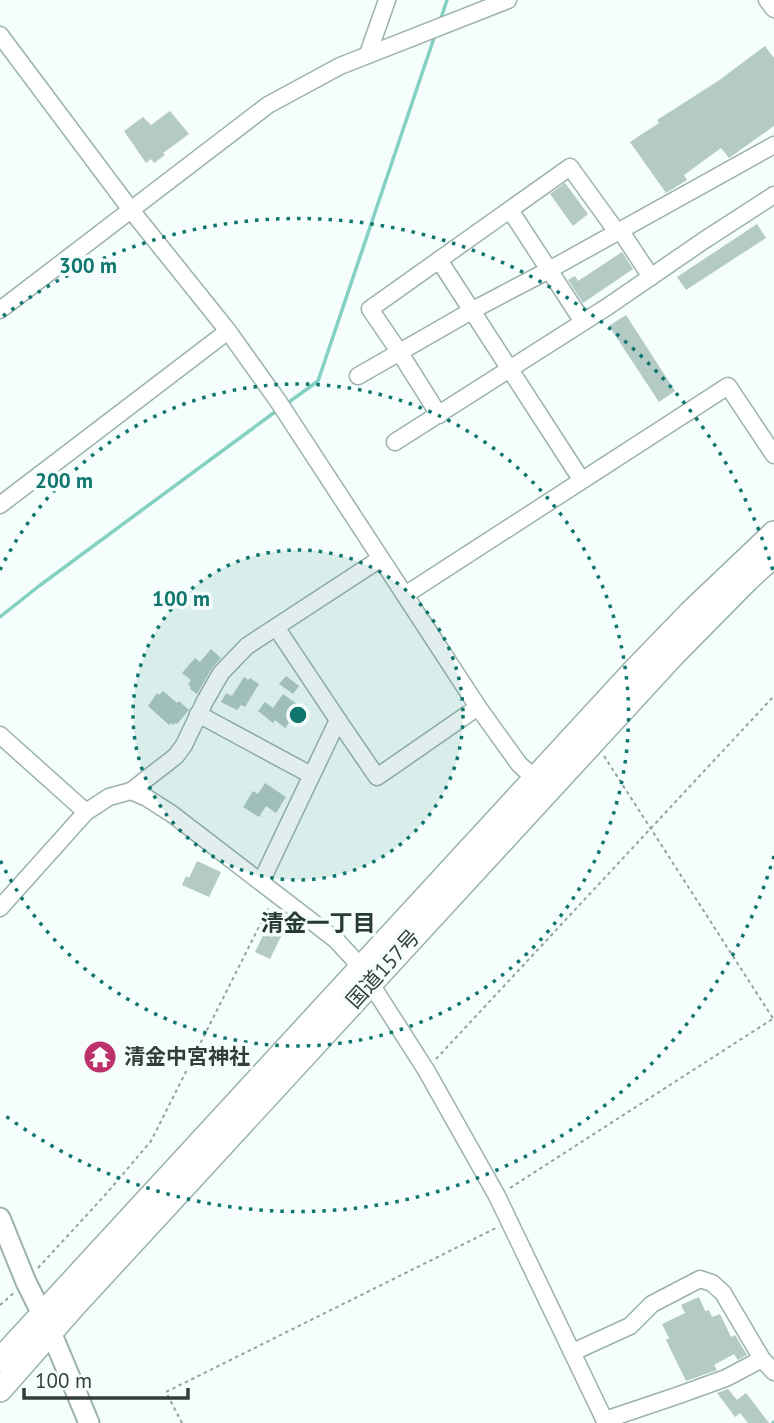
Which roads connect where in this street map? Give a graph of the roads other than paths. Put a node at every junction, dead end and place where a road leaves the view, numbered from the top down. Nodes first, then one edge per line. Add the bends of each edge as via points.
1 (387, 0) edge
2 (508, 0) edge
3 (767, 0) edge
4 (774, 9) edge
5 (0, 35) edge
6 (368, 54) junction
7 (774, 145) edge
8 (774, 195) edge
9 (131, 210) junction
10 (510, 210) junction
11 (618, 231) junction
12 (439, 260) junction
13 (549, 270) junction
14 (651, 277) junction
15 (0, 310) edge
16 (473, 310) junction
17 (583, 323) junction
18 (228, 331) junction
19 (400, 353) junction
20 (510, 369) junction
21 (358, 376) dead end
22 (439, 415) junction
23 (395, 442) dead end
24 (774, 455) edge
25 (577, 473) dead end
26 (0, 505) edge
27 (774, 533) edge
28 (774, 555) edge
29 (380, 559) junction
30 (405, 596) junction
31 (276, 627) junction
32 (478, 707) junction
33 (198, 714) junction
34 (338, 720) junction
35 (0, 735) edge
36 (311, 775) junction
37 (535, 779) junction
38 (131, 791) junction
39 (86, 812) junction
40 (261, 882) junction
41 (0, 908) edge
42 (366, 975) junction
43 (0, 1218) edge
44 (46, 1322) junction
45 (573, 1352) junction
46 (762, 1359) junction
47 (0, 1360) edge
48 (774, 1372) edge
49 (0, 1390) edge
50 (605, 1421) edge
51 (89, 1423) edge

1 - 6 street
2 - 6 street
3 - 4 street
5 - 9 street
6 - 9 street via 268,106
7 - 11 street
8 - 14 street
9 - 15 street
9 - 18 street
10 - 11 street via 570,167
10 - 12 street
10 - 13 street
11 - 13 street
11 - 14 street
12 - 16 street
12 - 19 street via 370,309
13 - 16 street
13 - 17 street
14 - 17 street
16 - 19 street
16 - 20 street
17 - 20 street
18 - 26 street
18 - 29 street
19 - 21 street
19 - 22 street
20 - 22 street
20 - 25 street
22 - 23 street
24 - 30 street via 728,386
27 - 37 highway, 国道157号 via 640,664
28 - 42 highway, 国道157号
29 - 30 street
29 - 31 street
30 - 32 street
31 - 33 street via 247,646 221,673
31 - 34 street
32 - 34 street via 377,778
32 - 37 street
33 - 36 street
33 - 38 street via 176,756
34 - 36 street
35 - 39 street
36 - 40 street
37 - 42 highway, 国道157号
38 - 39 street via 109,797
38 - 40 street via 172,814
39 - 41 street
40 - 42 street via 336,940
42 - 44 highway, 国道157号
42 - 45 street via 497,1196
43 - 44 main road
44 - 47 highway, 国道157号
44 - 49 highway, 国道157号
44 - 51 main road
45 - 46 street via 630,1326 652,1304 699,1279 723,1293
45 - 50 street
46 - 48 street
46 - 50 street via 726,1378

